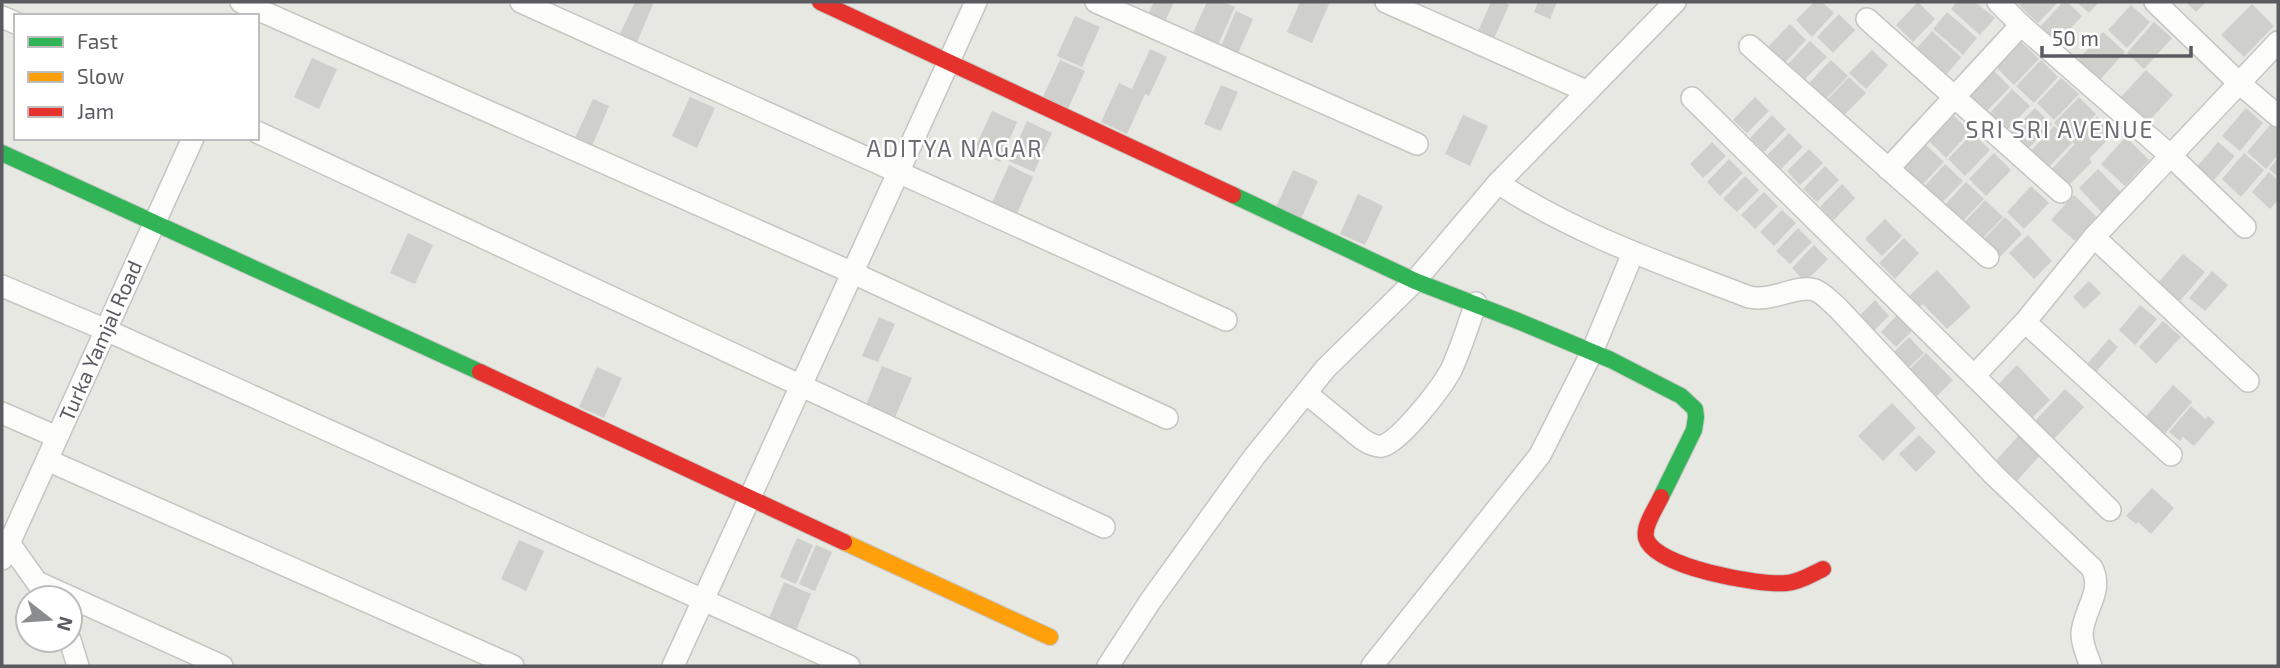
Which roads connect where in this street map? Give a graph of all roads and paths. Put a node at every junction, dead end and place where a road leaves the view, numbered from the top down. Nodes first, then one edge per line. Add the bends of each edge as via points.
1 (521, 2) edge
2 (820, 2) edge
3 (976, 2) edge
4 (1096, 2) edge
5 (1386, 2) edge
6 (1998, 2) edge
7 (2155, 2) edge
8 (1667, 3) edge
9 (252, 7) edge
10 (1867, 19) dead end
11 (2021, 24) junction
12 (2278, 42) edge
13 (1751, 46) dead end
14 (950, 61) junction
15 (2238, 82) junction
16 (1586, 91) junction
17 (1692, 98) dead end
18 (1953, 98) junction
19 (2278, 116) edge
20 (259, 133) edge
21 (192, 140) edge
22 (1417, 144) dead end
23 (2, 153) edge
24 (2171, 156) junction
25 (1888, 169) junction
26 (899, 171) junction
27 (1497, 183) junction
28 (2061, 192) dead end
29 (155, 222) junction
30 (2245, 227) dead end
31 (2094, 237) junction
32 (1633, 253) junction
33 (1988, 257) dead end
34 (853, 273) junction
35 (1415, 281) junction
36 (2, 286) edge
37 (1476, 303) junction
38 (1226, 320) dead end
39 (2025, 323) junction
40 (106, 330) junction
41 (1592, 352) junction
42 (1974, 376) junction
43 (2248, 381) dead end
44 (801, 386) junction
45 (1306, 393) junction
46 (2, 413) edge
47 (1167, 418) dead end
48 (57, 437) junction
49 (2171, 455) dead end
50 (47, 460) junction
51 (749, 500) junction
52 (2110, 510) dead end
53 (1104, 527) dead end
54 (4, 547) edge
55 (1823, 569) dead end
56 (38, 584) edge
57 (704, 600) junction
58 (84, 608) edge
59 (1050, 637) dead end
60 (222, 666) edge
61 (513, 666) edge
62 (673, 666) edge
63 (849, 666) edge
64 (1108, 666) edge
65 (1372, 666) edge
66 (2091, 666) edge

1 - 26 street
2 - 14 street
3 - 14 street
4 - 22 street
5 - 16 street
6 - 11 street
7 - 15 street
8 - 16 street
9 - 34 street
10 - 18 street
11 - 18 street
11 - 24 street
12 - 15 street
13 - 25 street
14 - 26 street
14 - 35 street
15 - 19 street
15 - 24 street
16 - 27 street
17 - 42 street
18 - 25 street
18 - 28 street
20 - 44 street
21 - 29 street, Turka Yamjal Road
23 - 29 street
24 - 30 street
24 - 31 street
25 - 33 street
26 - 34 street
26 - 38 street
27 - 32 street via 1560,220
27 - 35 street
29 - 40 street, Turka Yamjal Road
29 - 51 street
31 - 39 street
31 - 43 street
32 - 41 street
32 - 66 street via 1749,298 1768,299 1810,289 1837,307 1993,474 2092,568 2097,587 2082,629 2082,644
34 - 44 street
34 - 47 street
35 - 37 street
35 - 45 street
36 - 40 street
37 - 41 street
37 - 45 street via 1451,370 1427,405 1383,446 1362,439
39 - 42 street
39 - 49 street
40 - 48 street, Turka Yamjal Road
40 - 57 street
41 - 55 street via 1669,390 1694,408 1694,430 1645,531 1656,552 1688,567 1758,582 1788,583
41 - 65 street via 1540,455
42 - 52 street
44 - 51 street
44 - 53 street
45 - 64 street via 1254,457
46 - 48 street
48 - 50 street, Turka Yamjal Road
50 - 54 street, Turka Yamjal Road
50 - 61 street
51 - 57 street
51 - 59 street
54 - 56 street
57 - 62 street
57 - 63 street
58 - 60 street

